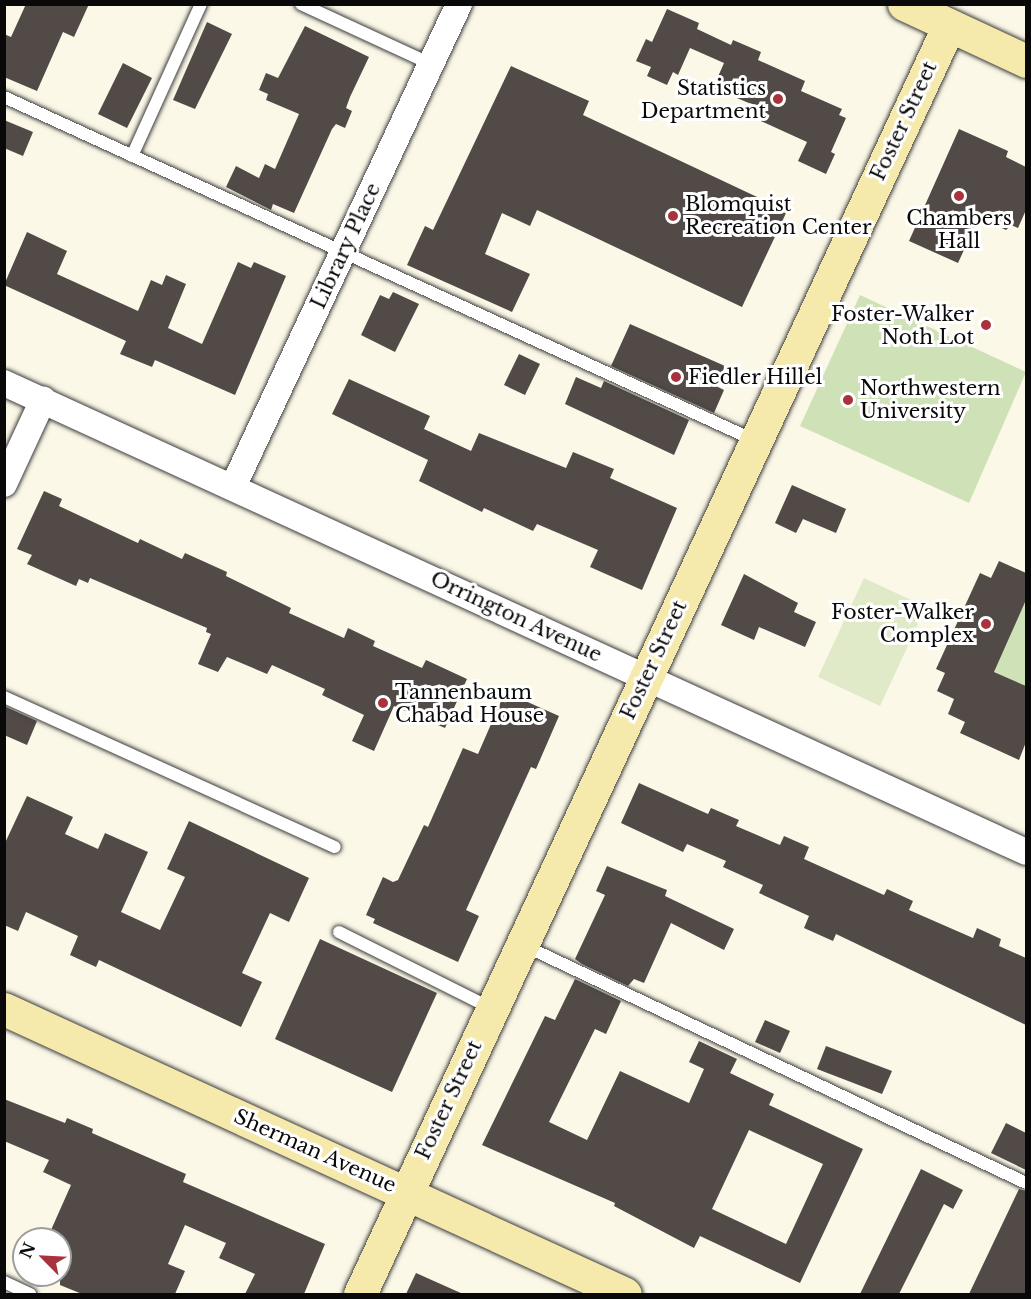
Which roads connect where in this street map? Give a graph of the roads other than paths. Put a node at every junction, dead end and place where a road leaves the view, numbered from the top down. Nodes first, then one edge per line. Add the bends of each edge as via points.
1 (201, 4) edge
2 (301, 4) edge
3 (459, 4) edge
4 (904, 4) edge
5 (949, 25) junction
6 (1026, 61) edge
7 (431, 64) junction
8 (4, 97) edge
9 (132, 156) junction
10 (343, 252) junction
11 (4, 383) edge
12 (43, 400) junction
13 (756, 440) junction
14 (4, 484) edge
15 (233, 487) junction
16 (646, 676) junction
17 (4, 697) edge
18 (335, 847) dead end
19 (1026, 852) edge
20 (339, 932) dead end
21 (522, 945) junction
22 (4, 1009) edge
23 (492, 1009) junction
24 (1026, 1183) edge
25 (407, 1192) junction
26 (4, 1282) edge
27 (30, 1294) edge
28 (360, 1294) edge
29 (625, 1294) edge

1 - 9 lane
2 - 7 lane
3 - 7 street, Library Place
4 - 5 street
5 - 6 street
5 - 13 street, Foster Street
7 - 10 street, Library Place
8 - 9 lane
9 - 10 lane
10 - 13 lane
10 - 15 street, Library Place
11 - 12 street, Orrington Avenue
12 - 14 street
12 - 15 street, Orrington Avenue
13 - 16 street, Foster Street
15 - 16 street, Orrington Avenue
16 - 19 street, Orrington Avenue
16 - 21 street, Foster Street
17 - 18 lane
20 - 23 lane
21 - 23 street, Foster Street
21 - 24 lane
22 - 25 street, Sherman Avenue
23 - 25 street, Foster Street
25 - 28 street, Foster Street
25 - 29 street, Sherman Avenue
26 - 27 lane

